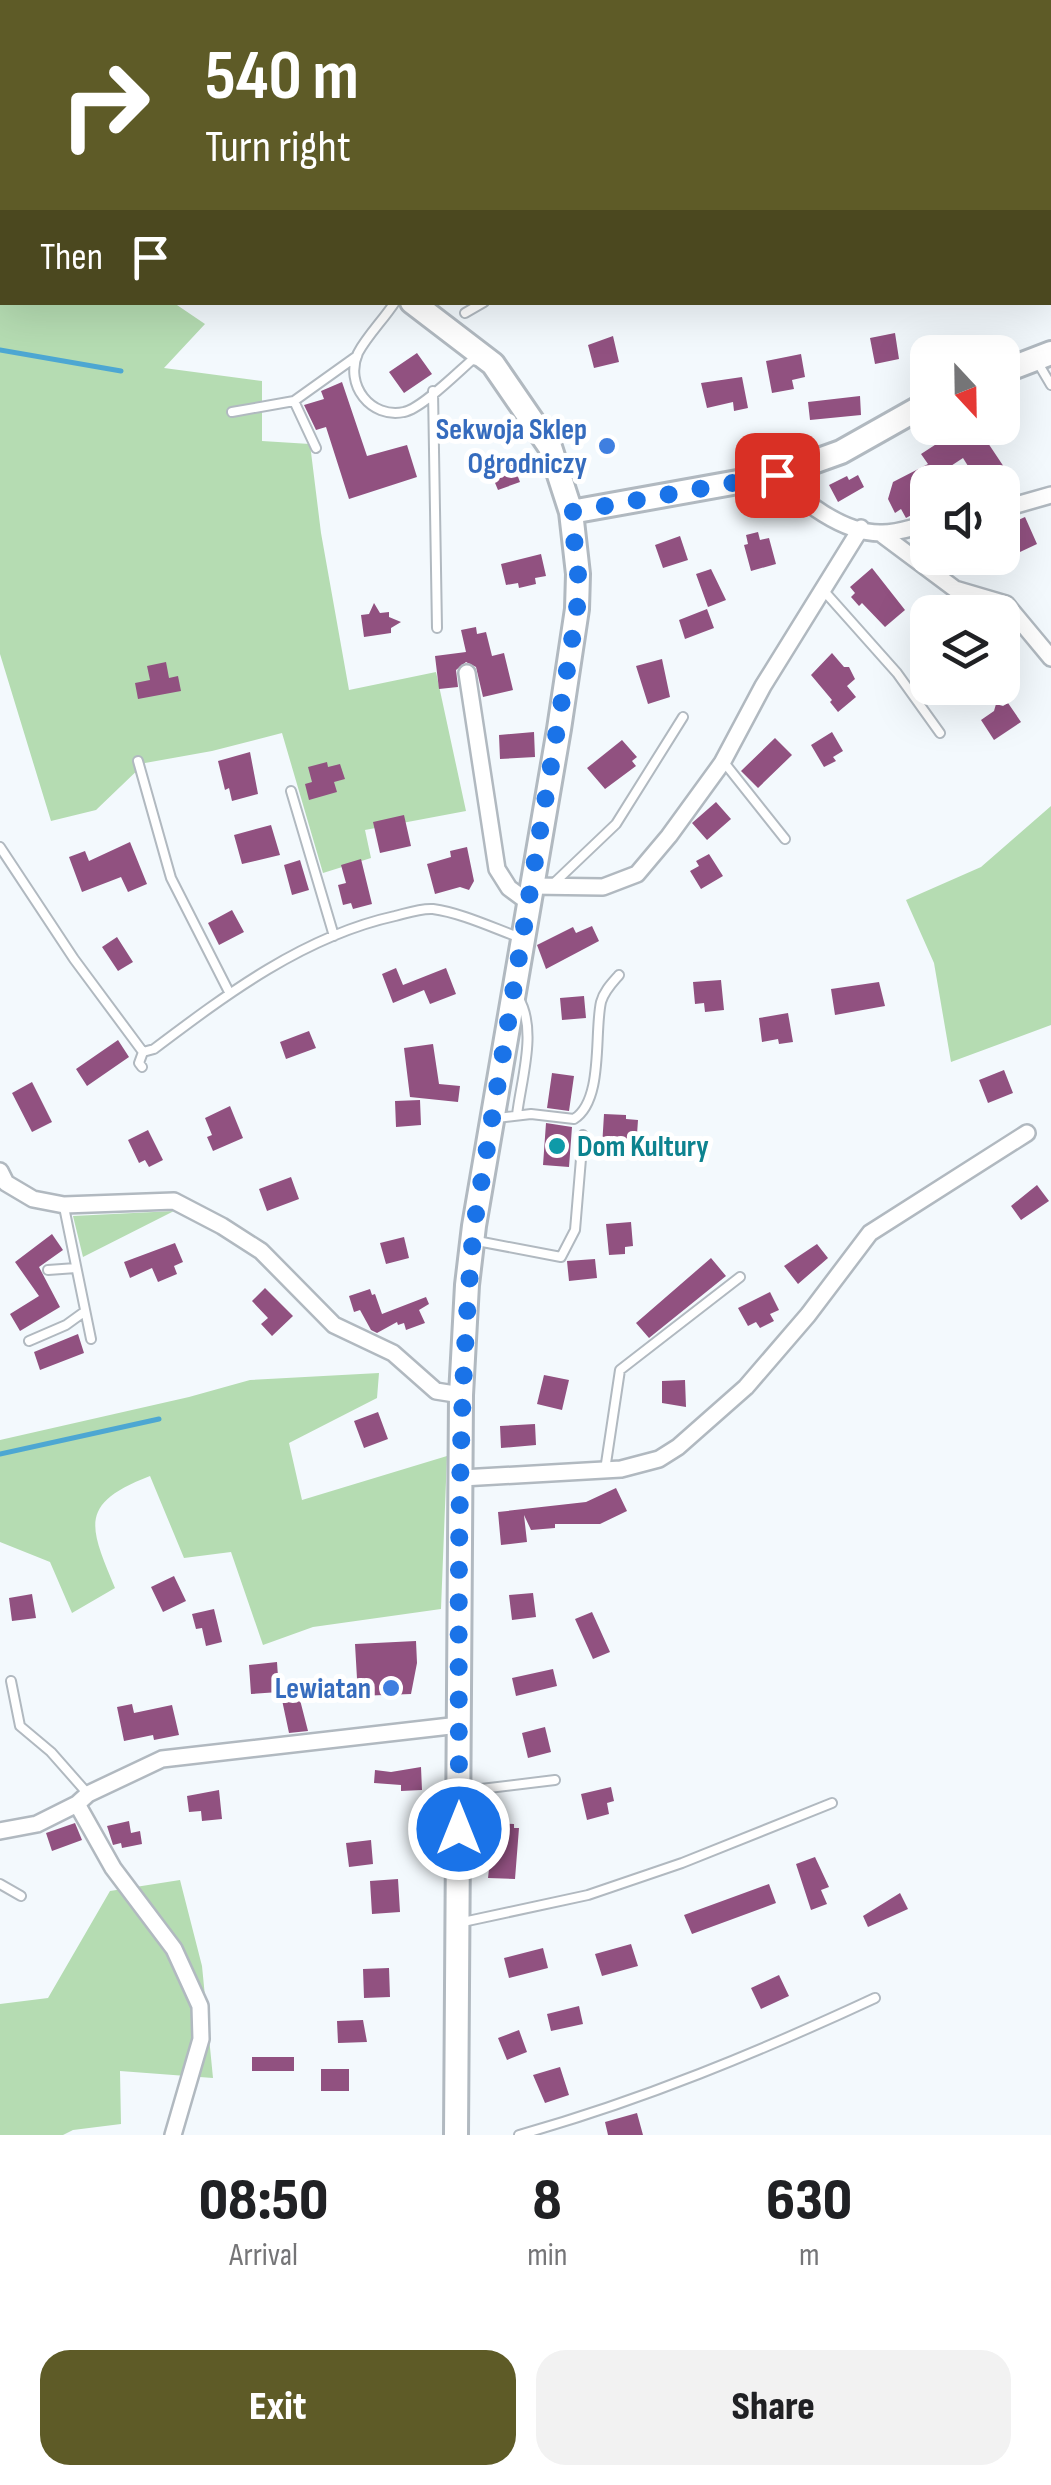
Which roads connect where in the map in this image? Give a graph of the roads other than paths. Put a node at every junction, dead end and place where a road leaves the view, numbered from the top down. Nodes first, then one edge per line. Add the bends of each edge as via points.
1 (393, 305) edge
2 (416, 305) edge
3 (479, 305) edge
4 (466, 313) dead end
5 (357, 356) junction
6 (1043, 357) edge
7 (493, 364) junction
8 (1051, 385) edge
9 (434, 392) junction
10 (294, 400) junction
11 (232, 412) dead end
12 (910, 414) edge
13 (316, 448) dead end
14 (777, 475) junction
15 (1051, 496) edge
16 (1020, 504) edge
17 (571, 512) junction
18 (861, 528) junction
19 (910, 528) edge
20 (880, 534) junction
21 (824, 592) junction
22 (436, 628) dead end
23 (1051, 658) edge
24 (468, 672) dead end
25 (684, 716) dead end
26 (940, 732) dead end
27 (138, 760) dead end
28 (723, 761) junction
29 (291, 791) dead end
30 (785, 838) dead end
31 (0, 847) edge
32 (536, 891) junction
33 (334, 936) junction
34 (522, 939) junction
35 (619, 975) dead end
36 (513, 990) junction
37 (229, 992) junction
38 (143, 1052) junction
39 (142, 1067) dead end
40 (516, 1115) junction
41 (492, 1119) junction
42 (1027, 1134) dead end
43 (583, 1135) dead end
44 (0, 1172) edge
45 (64, 1205) junction
46 (473, 1240) junction
47 (76, 1268) junction
48 (48, 1270) dead end
49 (740, 1277) dead end
50 (84, 1312) junction
51 (91, 1340) dead end
52 (29, 1341) dead end
53 (461, 1396) junction
54 (605, 1470) junction
55 (462, 1478) junction
56 (11, 1681) dead end
57 (460, 1725) junction
58 (555, 1780) dead end
59 (459, 1792) junction
60 (82, 1799) junction
61 (832, 1804) dead end
62 (0, 1831) edge
63 (0, 1884) edge
64 (21, 1896) dead end
65 (458, 1924) junction
66 (875, 1998) dead end
67 (172, 2135) edge
68 (456, 2135) edge
69 (519, 2135) edge

1 - 5 lane
2 - 7 main road
3 - 4 lane
5 - 9 lane via 356,381 366,404 381,413 408,412
5 - 10 lane
6 - 8 lane
7 - 9 lane via 472,360
7 - 17 main road via 550,447
9 - 22 lane
10 - 11 lane
10 - 13 lane
12 - 14 main road via 841,452
14 - 17 main road
14 - 18 street via 804,502
15 - 16 street
17 - 32 main road via 577,610
18 - 20 street
18 - 21 street
19 - 20 street
20 - 23 street via 955,589 1006,604
21 - 26 lane via 897,672
21 - 28 street
24 - 32 street via 498,870 509,888
25 - 32 lane via 616,824
27 - 37 lane via 171,878
28 - 30 lane
28 - 32 street via 637,874 603,887
29 - 33 lane
31 - 38 lane
32 - 34 main road
33 - 34 lane via 428,908
33 - 37 lane
34 - 36 main road
35 - 40 lane via 600,1004 596,1069 579,1117
36 - 40 lane via 525,1009 527,1038
36 - 41 main road
37 - 38 lane
38 - 39 lane
40 - 41 lane
41 - 46 main road
42 - 54 street via 870,1233 746,1387 678,1447 659,1459
43 - 46 lane via 575,1230 561,1257
44 - 45 street via 33,1199
45 - 47 lane
45 - 53 street via 174,1201 260,1252 334,1324 393,1353 436,1390
46 - 53 main road
47 - 48 lane
47 - 50 lane
49 - 54 lane via 620,1370
50 - 51 lane
50 - 52 lane
53 - 55 main road
54 - 55 street
55 - 57 main road
56 - 60 lane via 20,1726 51,1752
57 - 59 main road
57 - 60 street via 162,1759
58 - 59 lane
59 - 65 main road
60 - 62 street via 37,1824
60 - 67 street via 96,1842 174,1949 200,2006 201,2038
61 - 65 lane via 588,1895
63 - 64 lane
65 - 68 main road
66 - 69 lane via 756,2054

